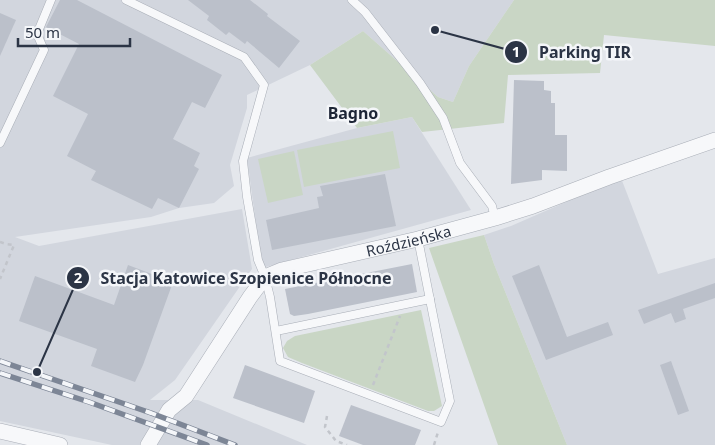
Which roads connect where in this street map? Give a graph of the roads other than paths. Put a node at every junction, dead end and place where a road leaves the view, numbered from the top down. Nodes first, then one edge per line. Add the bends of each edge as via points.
1 (51, 0) edge
2 (126, 0) edge
3 (352, 0) edge
4 (715, 140) edge
5 (0, 143) edge
6 (495, 218) junction
7 (418, 239) junction
8 (265, 278) junction
9 (430, 299) junction
10 (276, 331) junction
11 (0, 431) edge
12 (60, 445) edge
13 (148, 445) edge

1 - 5 lane via 37,34 44,50
2 - 8 lane via 244,57 264,85 243,161 258,260
3 - 6 lane via 365,12 425,90 443,118 460,163 492,206
4 - 6 street, Roździeńska
6 - 7 street, Roździeńska
7 - 8 street, Roździeńska via 282,270
7 - 9 lane
8 - 10 lane
8 - 13 street, Roździeńska via 186,396 169,410
9 - 10 lane
9 - 10 lane via 450,401 441,422 280,361
11 - 12 street

